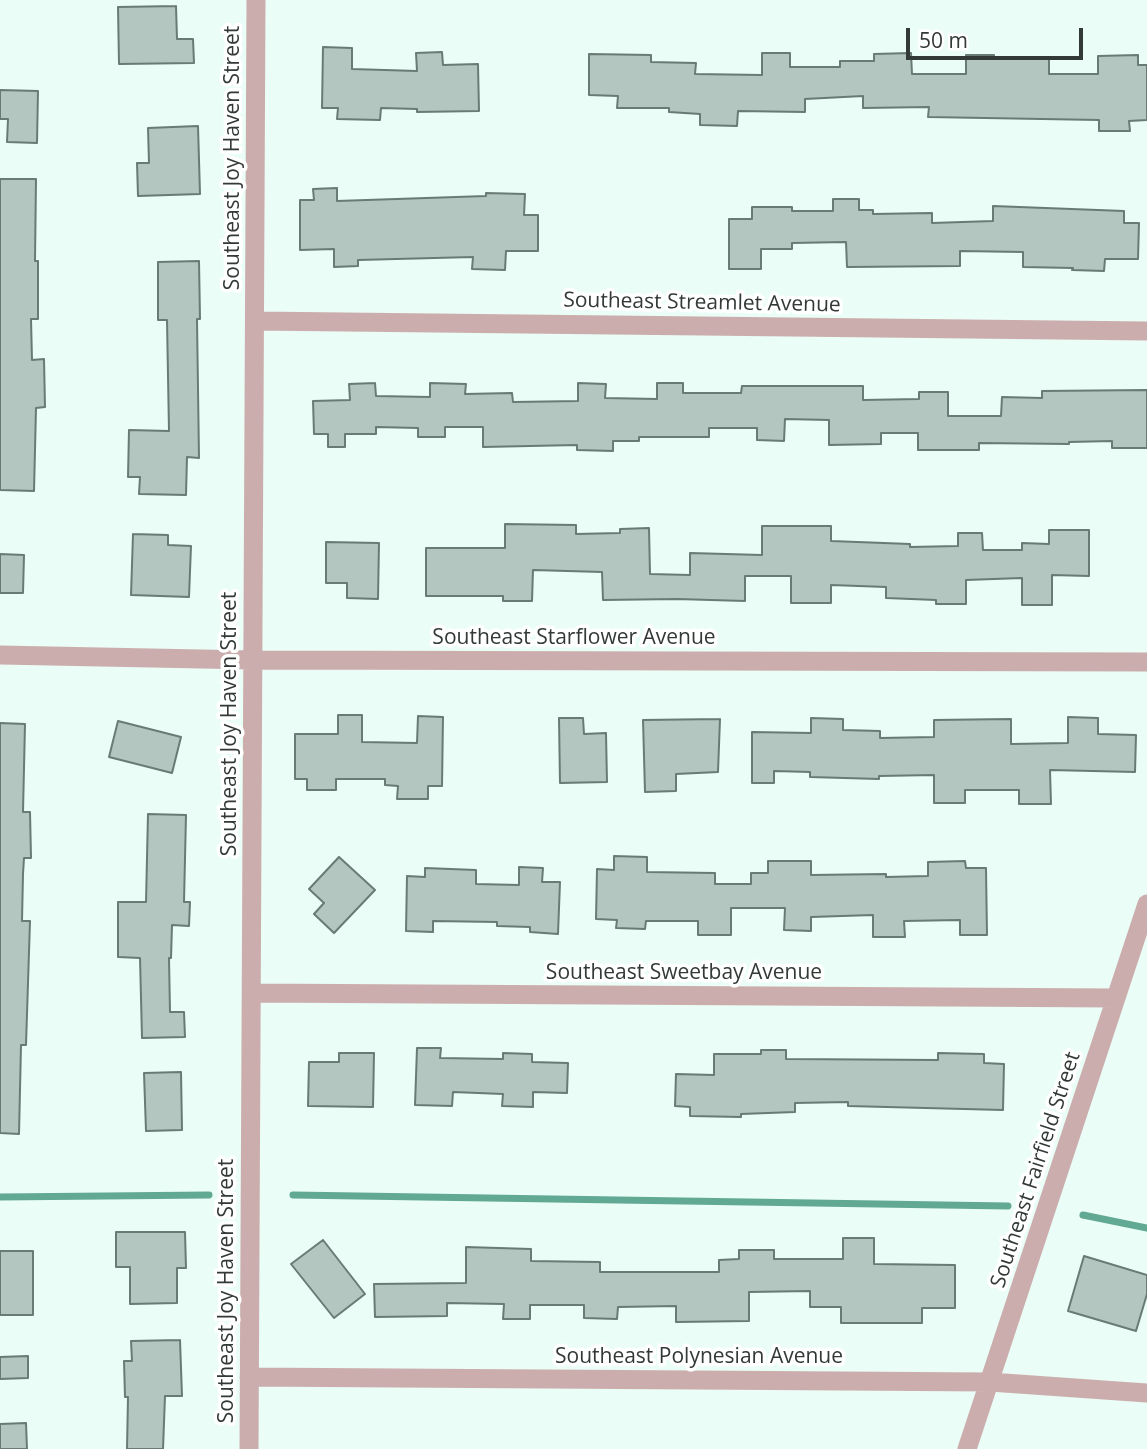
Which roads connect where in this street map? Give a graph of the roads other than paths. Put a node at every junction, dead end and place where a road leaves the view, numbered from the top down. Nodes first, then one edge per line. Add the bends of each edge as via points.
1 (256, 0) edge
2 (256, 321) junction
3 (1147, 331) edge
4 (0, 655) edge
5 (252, 660) junction
6 (1147, 662) edge
7 (1147, 904) edge
8 (252, 993) junction
9 (1116, 998) junction
10 (250, 1377) junction
11 (990, 1382) junction
12 (1147, 1393) edge
13 (248, 1449) edge
14 (967, 1449) edge

1 - 2 street, Southeast Joy Haven Street
2 - 3 street, Southeast Streamlet Avenue
2 - 5 street, Southeast Joy Haven Street
4 - 5 street, Southeast Starflower Avenue
5 - 6 street, Southeast Starflower Avenue
5 - 8 street, Southeast Joy Haven Street
7 - 9 street, Southeast Fairfield Street
8 - 9 street, Southeast Sweetbay Avenue
8 - 10 street, Southeast Joy Haven Street
9 - 11 street, Southeast Fairfield Street
10 - 11 street, Southeast Polynesian Avenue
10 - 13 street, Southeast Joy Haven Street
11 - 12 street, Southeast Polynesian Avenue
11 - 14 street, Southeast Fairfield Street

